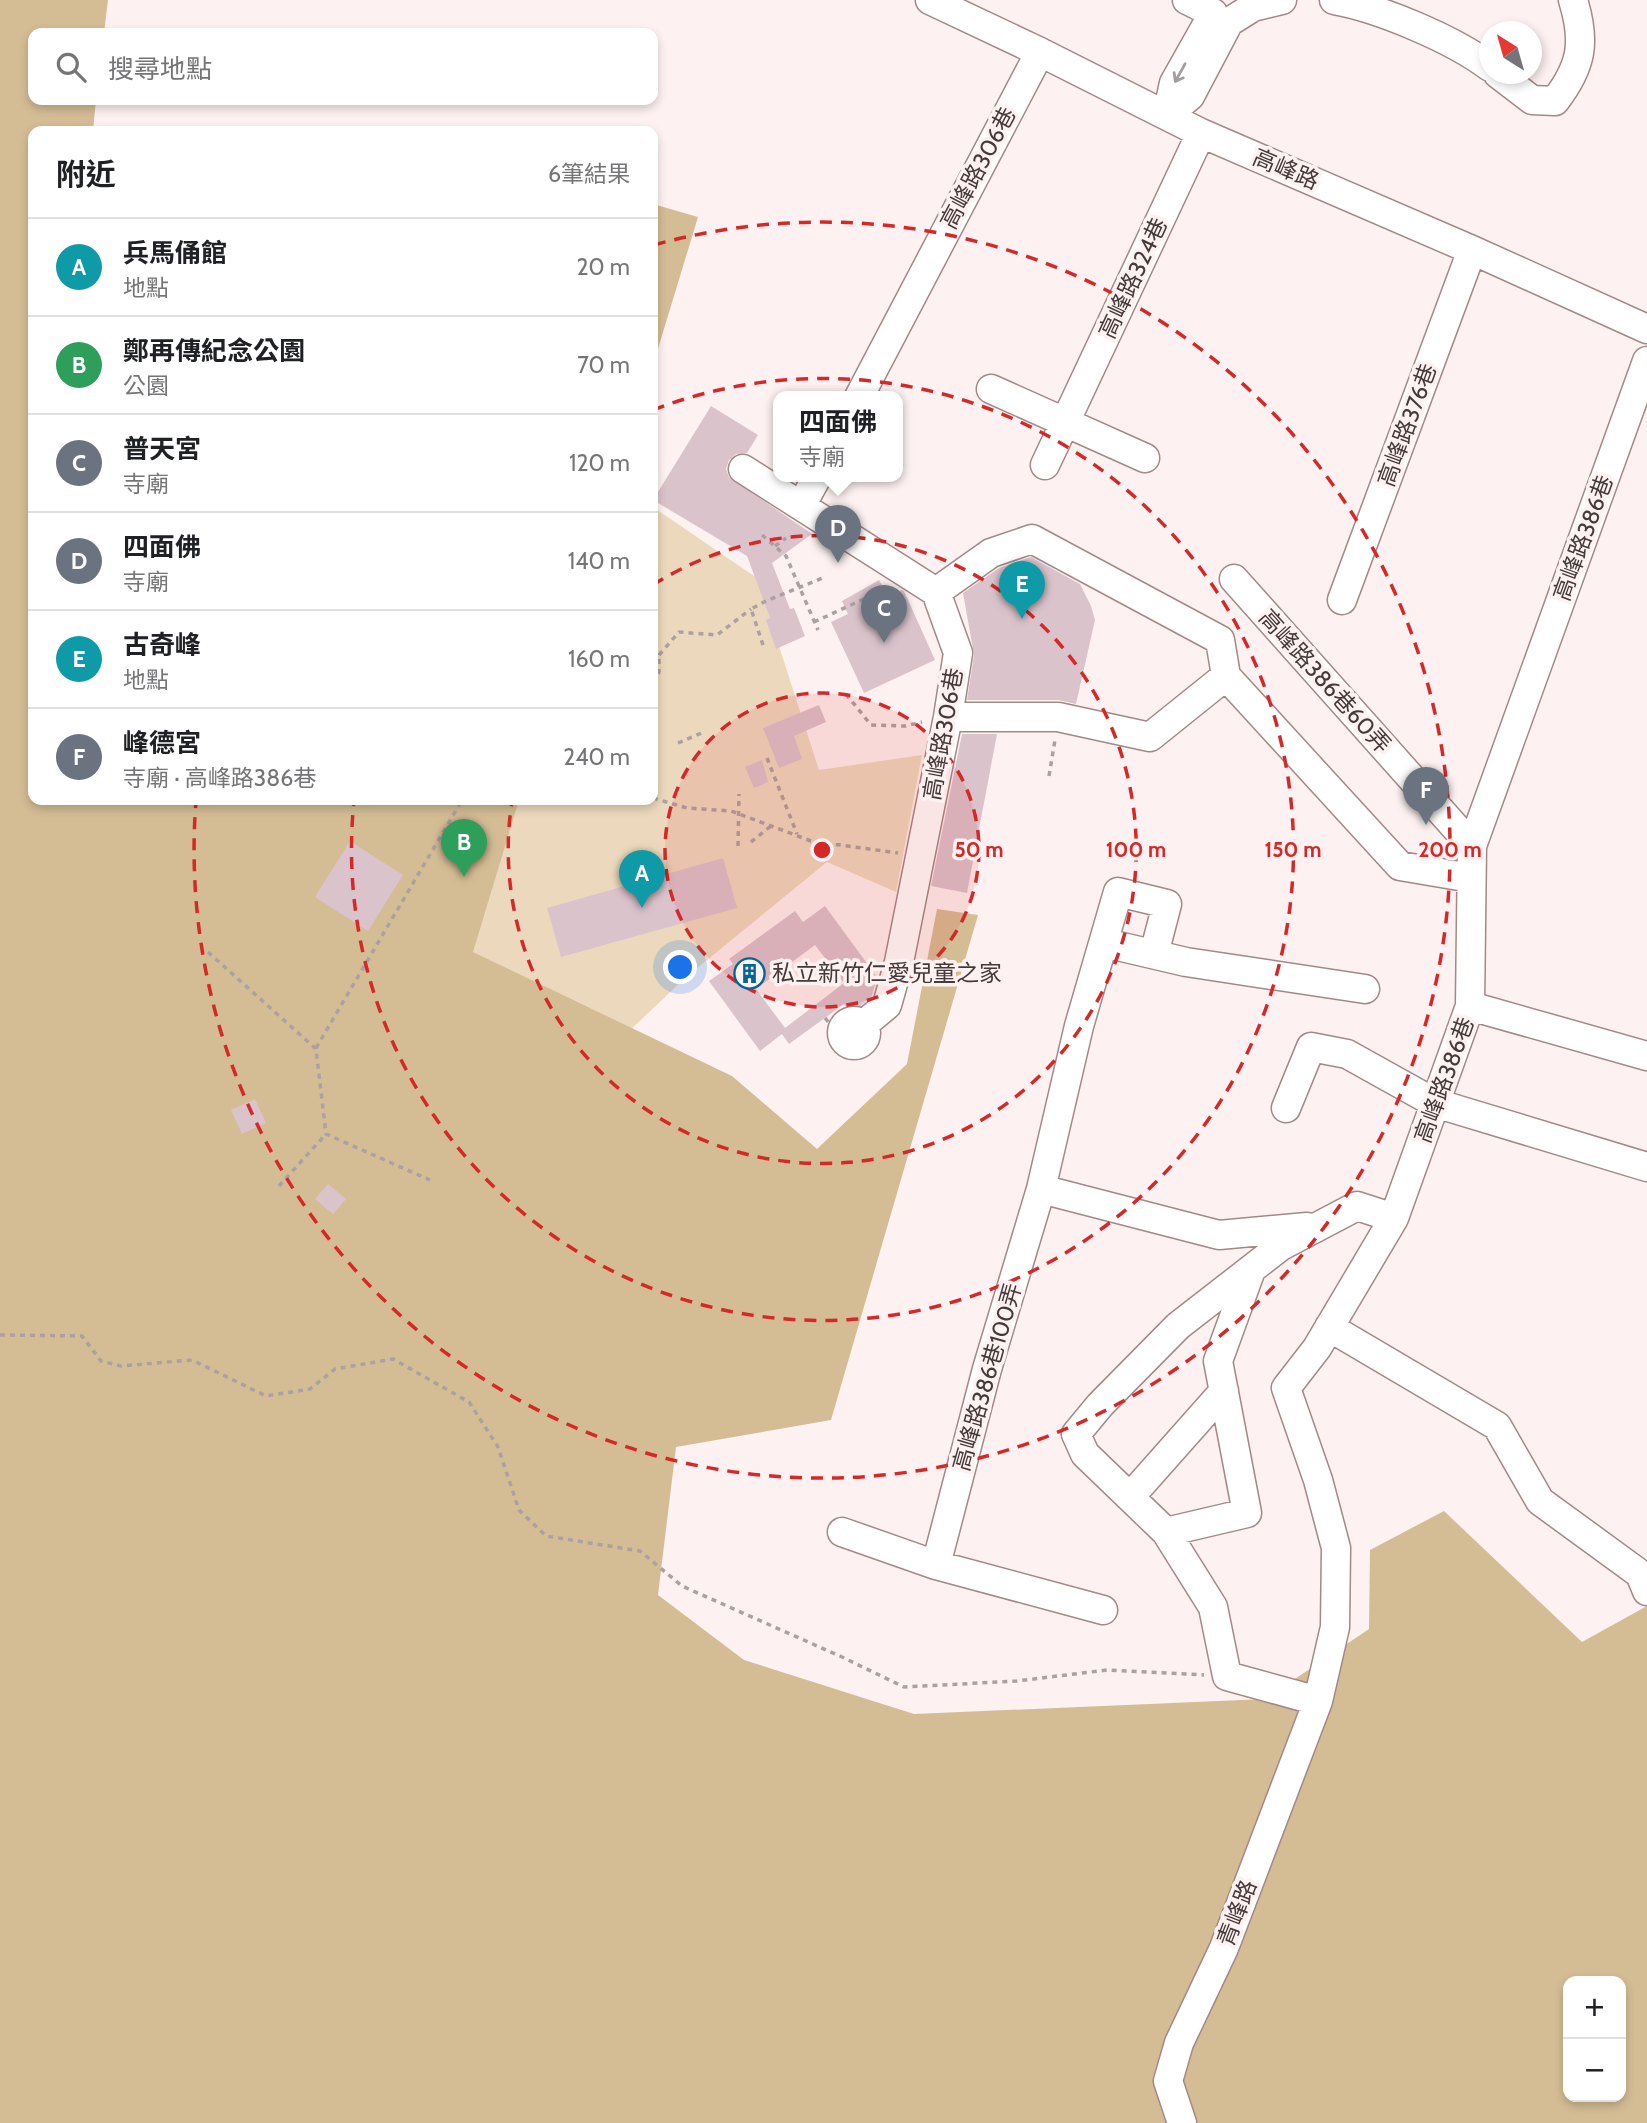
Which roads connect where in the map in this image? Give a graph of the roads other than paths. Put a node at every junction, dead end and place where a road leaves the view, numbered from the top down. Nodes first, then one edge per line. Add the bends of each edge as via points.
1 (930, 0) edge
2 (1187, 0) edge
3 (1282, 0) edge
4 (1334, 0) edge
5 (1223, 6) edge
6 (1577, 13) edge
7 (1040, 52) junction
8 (1479, 59) edge
9 (1511, 84) edge
10 (1167, 115) junction
11 (1201, 133) junction
12 (1472, 250) junction
13 (1647, 329) edge
14 (1647, 361) edge
15 (990, 389) dead end
16 (862, 391) edge
17 (1065, 422) junction
18 (1145, 458) dead end
19 (1045, 466) dead end
20 (743, 469) dead end
21 (814, 482) edge
22 (801, 506) junction
23 (1234, 579) dead end
24 (936, 592) junction
25 (1342, 600) dead end
26 (1226, 676) junction
27 (948, 717) junction
28 (1472, 846) junction
29 (1471, 878) junction
30 (1105, 943) junction
31 (1154, 954) junction
32 (1365, 989) dead end
33 (1470, 1006) junction
34 (854, 1033) road end
35 (1647, 1056) edge
36 (1435, 1103) junction
37 (1286, 1108) dead end
38 (1647, 1167) edge
39 (1041, 1189) junction
40 (1394, 1218) junction
41 (1320, 1226) junction
42 (1251, 1270) junction
43 (1329, 1327) junction
44 (1224, 1391) junction
45 (1130, 1497) junction
46 (842, 1532) dead end
47 (1166, 1532) junction
48 (936, 1565) junction
49 (1647, 1591) edge
50 (1103, 1610) dead end
51 (1318, 1701) junction
52 (1182, 2123) edge

1 - 7 street, 高峰路
2 - 5 street
3 - 10 street via 1253,7 1229,22 1190,96
4 - 8 street via 1361,5
5 -> 10 street via 1174,83
6 - 9 street via 1579,58 1555,101 1531,100
7 - 10 street, 高峰路
7 - 16 street, 高峰路306巷
10 - 11 street, 高峰路
11 - 12 street, 高峰路
11 - 17 street, 高峰路324巷
12 - 13 street, 高峰路
12 - 25 street, 高峰路376巷
14 - 28 street, 高峰路386巷
15 - 17 street
17 - 18 street
17 - 19 street, 高峰路324巷
20 - 22 street
21 - 22 street
22 - 24 street
23 - 28 street, 高峰路386巷60弄
24 - 26 street via 991,553 1032,539 1220,640
24 - 27 street, 高峰路306巷 via 958,653
26 - 27 street via 1150,737 1058,717
26 - 29 street via 1399,866
27 - 34 street, 高峰路306巷 via 887,1005
28 - 29 street, 高峰路386巷
29 - 33 street, 高峰路386巷
30 - 31 street
30 - 31 street, 高峰路386巷100弄 via 1118,892 1167,904
30 - 39 street, 高峰路386巷100弄 via 1079,1026
31 - 32 street
33 - 35 street
33 - 36 street, 高峰路386巷
36 - 37 street via 1347,1054 1311,1046
36 - 38 street
36 - 40 street, 高峰路386巷
39 - 41 street via 1219,1235
39 - 48 street, 高峰路386巷100弄 via 987,1369
40 - 41 street via 1357,1206
40 - 43 street, 高峰路386巷
41 - 42 street via 1281,1246
42 - 44 street via 1219,1361
42 - 45 street via 1178,1326 1076,1434 1085,1454
43 - 49 street via 1497,1426 1540,1500 1640,1574
43 - 51 street, 高峰路386巷 via 1286,1388 1336,1548 1335,1628
44 - 45 street
44 - 47 street via 1247,1513
45 - 47 street
46 - 48 street
47 - 51 street via 1213,1607 1227,1676
48 - 50 street
51 - 52 street, 青峰路 via 1224,1948 1178,2043 1168,2081

